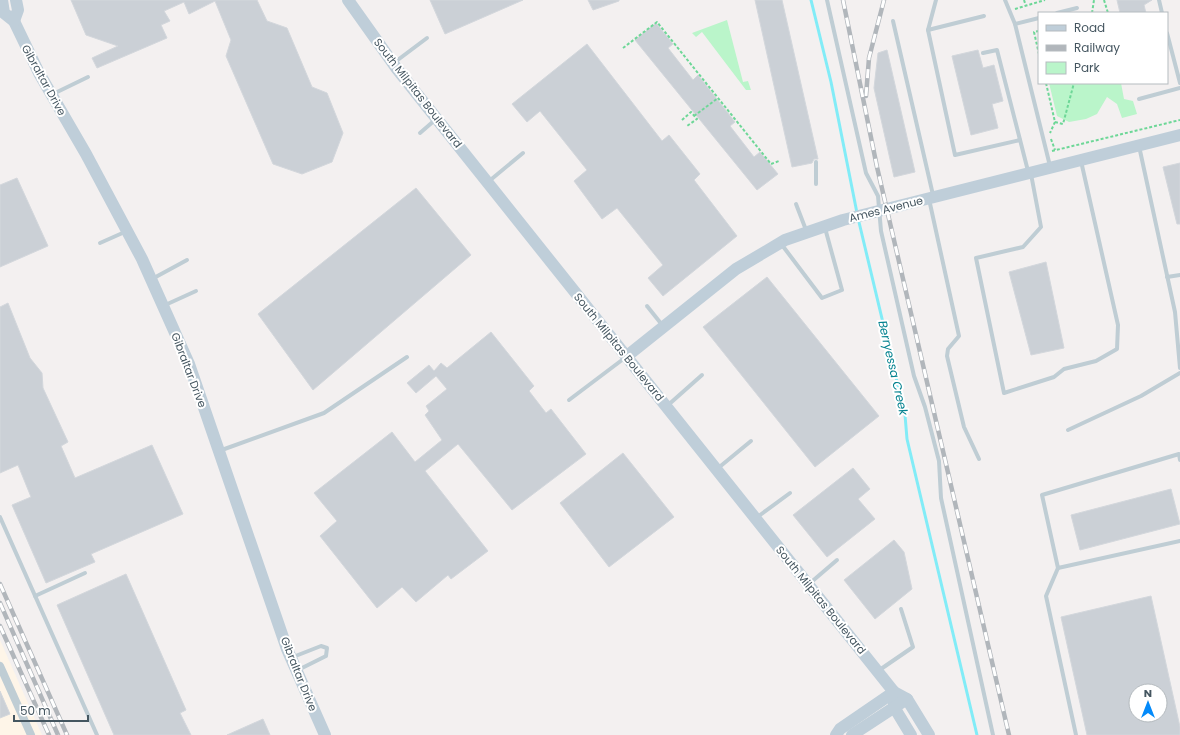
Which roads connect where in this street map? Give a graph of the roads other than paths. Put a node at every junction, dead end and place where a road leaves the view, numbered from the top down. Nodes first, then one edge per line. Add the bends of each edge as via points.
1 (2, 0) edge
2 (16, 0) edge
3 (348, 0) edge
4 (826, 0) edge
5 (936, 0) edge
6 (1005, 0) edge
7 (1159, 0) edge
8 (1077, 8) dead end
9 (1061, 12) edge
10 (1162, 12) edge
11 (984, 16) dead end
12 (1038, 18) edge
13 (14, 21) junction
14 (893, 21) dead end
15 (1015, 24) junction
16 (928, 30) junction
17 (1168, 37) edge
18 (428, 38) dead end
19 (983, 53) dead end
20 (393, 64) junction
21 (88, 77) dead end
22 (1180, 83) edge
23 (1180, 88) edge
24 (51, 95) junction
25 (1140, 98) dead end
26 (437, 119) junction
27 (420, 133) dead end
28 (1180, 135) edge
29 (1020, 140) junction
30 (1139, 146) junction
31 (523, 153) dead end
32 (1081, 160) junction
33 (816, 162) dead end
34 (1051, 168) junction
35 (1030, 173) junction
36 (488, 182) junction
37 (816, 184) dead end
38 (931, 198) junction
39 (796, 204) dead end
40 (877, 211) junction
41 (824, 226) junction
42 (127, 231) junction
43 (807, 232) junction
44 (100, 243) dead end
45 (780, 243) junction
46 (187, 260) dead end
47 (1180, 275) edge
48 (1167, 277) junction
49 (151, 279) junction
50 (196, 291) dead end
51 (163, 306) junction
52 (647, 306) dead end
53 (664, 327) junction
54 (627, 356) junction
55 (407, 357) dead end
56 (1180, 368) edge
57 (1180, 373) edge
58 (702, 375) dead end
59 (569, 400) dead end
60 (666, 406) junction
61 (1068, 430) dead end
62 (751, 441) dead end
63 (219, 451) junction
64 (979, 459) dead end
65 (1180, 460) edge
66 (717, 469) junction
67 (790, 493) dead end
68 (0, 517) edge
69 (756, 518) junction
70 (1180, 542) edge
71 (837, 560) dead end
72 (1058, 568) junction
73 (85, 573) dead end
74 (808, 584) junction
75 (35, 596) junction
76 (901, 609) dead end
77 (290, 658) junction
78 (0, 666) edge
79 (296, 671) junction
80 (878, 671) junction
81 (894, 692) junction
82 (907, 699) junction
83 (894, 707) junction
84 (31, 735) edge
85 (97, 735) edge
86 (325, 735) edge
87 (836, 735) edge
88 (852, 735) edge
89 (911, 735) edge
90 (929, 735) edge
91 (993, 735) edge
92 (1076, 735) edge

1 - 13 street, Gibraltar Drive via 4,13
2 - 13 street, Gibraltar Drive via 18,10
3 - 20 street, South Milpitas Boulevard
4 - 40 lane via 866,173 878,196
5 - 16 lane
6 - 15 lane
7 - 10 lane
8 - 9 lane
11 - 16 lane
12 - 15 lane
13 - 24 street, Gibraltar Drive
14 - 38 lane
15 - 34 lane
16 - 29 lane via 955,155
17 - 22 lane
18 - 20 lane
19 - 29 lane via 997,50
20 - 26 street, South Milpitas Boulevard
21 - 24 lane
23 - 25 lane
24 - 42 street, Gibraltar Drive
26 - 27 lane
26 - 36 street, South Milpitas Boulevard
28 - 30 street, Ames Avenue
29 - 35 lane
30 - 32 street, Ames Avenue
30 - 48 lane
31 - 36 lane
32 - 34 street, Ames Avenue
32 - 35 lane via 1118,325 1117,349 1096,361 1064,369 1054,377 1004,393 976,258 1023,247 1041,227
33 - 37 lane
34 - 35 street, Ames Avenue
35 - 38 street, Ames Avenue
36 - 54 street, South Milpitas Boulevard
38 - 40 street, Ames Avenue
38 - 64 lane via 959,336 948,349 947,356 964,427
39 - 43 lane
40 - 41 street, Ames Avenue
40 - 91 lane via 914,376 940,461 941,498
41 - 43 street, Ames Avenue
41 - 45 lane via 842,290 822,298
42 - 44 lane
42 - 49 street, Gibraltar Drive
43 - 45 street, Ames Avenue
45 - 53 street, Ames Avenue via 736,269
46 - 49 lane
47 - 48 lane
48 - 56 lane via 1175,312
49 - 51 street, Gibraltar Drive
50 - 51 lane
51 - 63 street, Gibraltar Drive via 189,364
52 - 53 lane
53 - 54 street, Ames Avenue
54 - 59 lane
54 - 60 street, South Milpitas Boulevard
55 - 63 lane via 324,413
57 - 61 lane via 1141,396
58 - 60 lane
60 - 66 street, South Milpitas Boulevard
62 - 66 lane
63 - 77 street, Gibraltar Drive
65 - 72 lane via 1179,454 1042,495
66 - 69 street, South Milpitas Boulevard
67 - 69 lane
68 - 75 lane
69 - 74 street, South Milpitas Boulevard
70 - 72 lane
71 - 74 lane
72 - 92 lane via 1046,596
73 - 75 lane
74 - 80 street, South Milpitas Boulevard
75 - 85 lane
76 - 80 lane via 913,647
77 - 79 street, Gibraltar Drive
77 - 79 lane via 322,646 327,648 326,656
78 - 84 street
79 - 86 street, Gibraltar Drive
80 - 81 street, South Milpitas Boulevard
81 - 82 street, South Milpitas Boulevard
81 - 83 street
81 - 87 street
82 - 83 street
82 - 90 street
83 - 88 street
83 - 89 street

